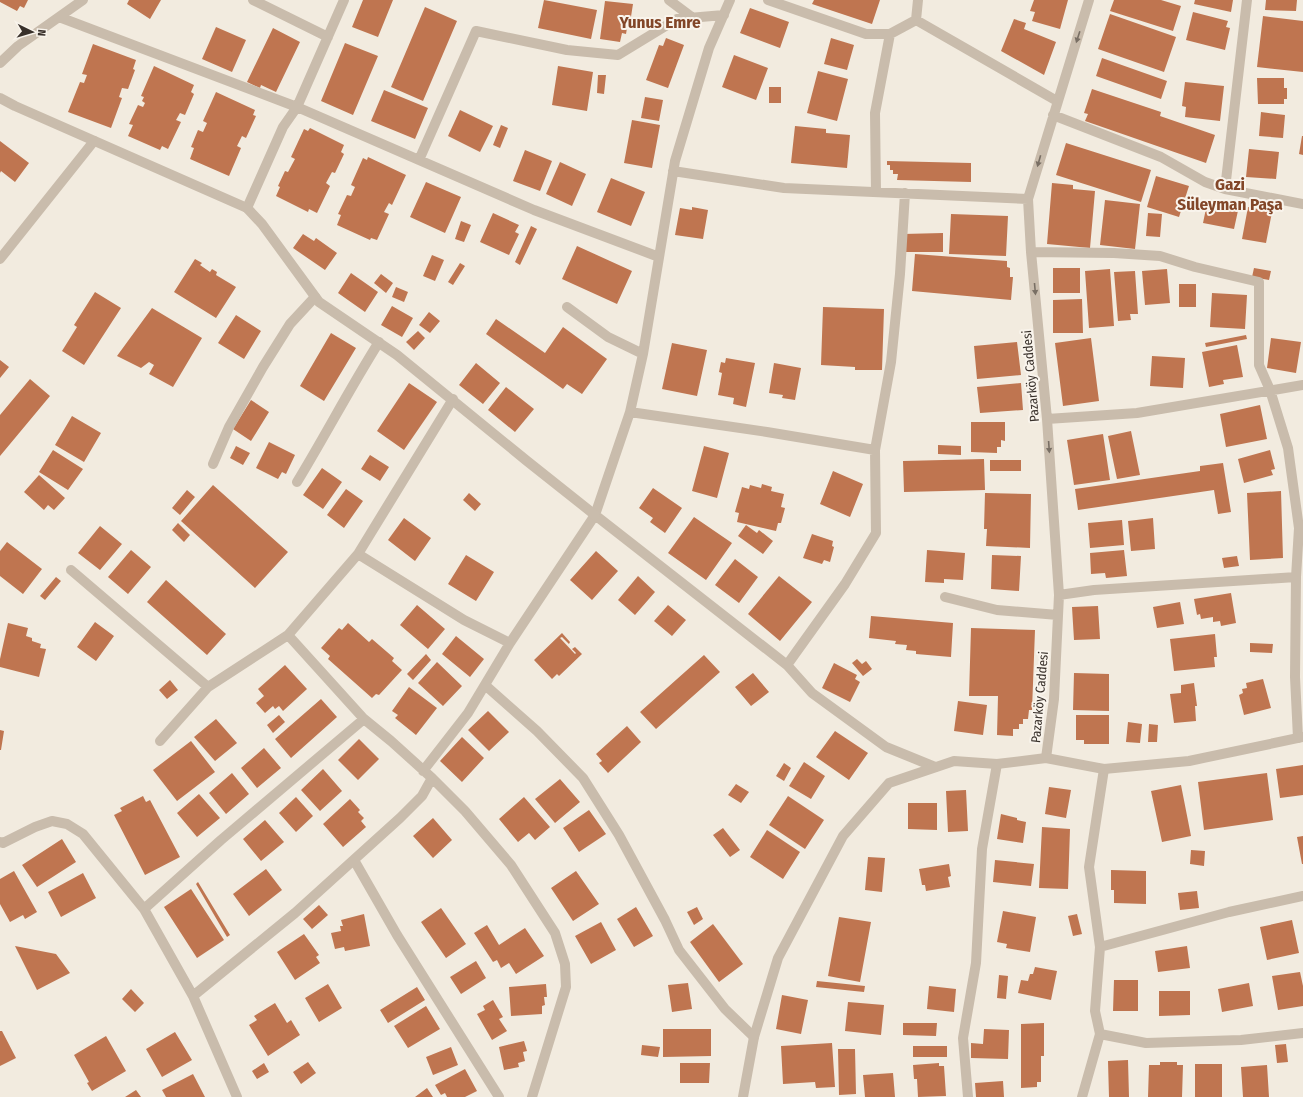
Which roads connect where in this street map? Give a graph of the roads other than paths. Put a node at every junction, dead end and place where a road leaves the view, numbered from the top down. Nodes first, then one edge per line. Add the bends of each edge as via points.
1 (82, 0) edge
2 (253, 0) edge
3 (344, 0) edge
4 (669, 0) edge
5 (730, 0) edge
6 (768, 0) edge
7 (918, 0) edge
8 (1090, 0) edge
9 (1247, 0) edge
10 (724, 15) junction
11 (59, 17) junction
12 (693, 18) junction
13 (916, 20) junction
14 (890, 34) junction
15 (328, 37) junction
16 (0, 63) edge
17 (0, 98) edge
18 (1057, 101) junction
19 (297, 107) junction
20 (1053, 115) junction
21 (94, 142) junction
22 (419, 160) junction
23 (673, 171) junction
24 (1225, 189) junction
25 (876, 192) junction
26 (905, 193) junction
27 (1028, 199) junction
28 (1303, 204) edge
29 (246, 208) junction
30 (1031, 252) junction
31 (659, 257) junction
32 (0, 259) edge
33 (315, 297) junction
34 (567, 307) dead end
35 (378, 342) junction
36 (643, 354) junction
37 (1303, 385) edge
38 (1270, 390) junction
39 (453, 399) junction
40 (630, 412) junction
41 (1047, 419) junction
42 (875, 450) junction
43 (213, 464) dead end
44 (297, 482) dead end
45 (595, 515) junction
46 (358, 554) junction
47 (1300, 566) edge
48 (71, 570) dead end
49 (1296, 577) junction
50 (1059, 594) junction
51 (945, 598) dead end
52 (1058, 615) junction
53 (288, 635) junction
54 (510, 643) junction
55 (787, 665) junction
56 (485, 685) junction
57 (208, 687) junction
58 (364, 719) junction
59 (1300, 737) edge
60 (160, 741) dead end
61 (1046, 758) junction
62 (997, 764) junction
63 (935, 767) junction
64 (1104, 769) junction
65 (423, 771) junction
66 (432, 778) junction
67 (0, 842) edge
68 (354, 860) junction
69 (1303, 896) edge
70 (144, 909) junction
71 (1100, 947) junction
72 (193, 996) junction
73 (1303, 1033) edge
74 (1100, 1034) junction
75 (754, 1037) junction
76 (237, 1097) edge
77 (500, 1097) edge
78 (532, 1097) edge
79 (743, 1097) edge
80 (968, 1097) edge
81 (1082, 1097) edge

1 - 11 street
2 - 15 street
3 - 15 street
4 - 12 street
5 - 10 street
6 - 14 street via 866,34
7 - 13 street
8 -> 18 street, Pazarköy Caddesi
9 - 24 street
10 - 12 street
10 - 23 street via 709,48
11 - 16 street via 18,46
11 - 19 street
12 - 22 street via 677,19 618,55 567,50 476,31
13 - 14 street
13 - 18 street
14 - 25 street via 875,113
15 - 19 street
17 - 21 street
18 - 20 street, Pazarköy Caddesi
19 - 22 street
19 - 29 street via 283,127
20 - 24 street via 1161,157 1205,182
20 -> 27 street, Pazarköy Caddesi
21 - 29 street
21 - 32 street
22 - 31 street via 534,210
23 - 25 street via 784,188
23 - 31 street
24 - 28 street
25 - 26 street
26 - 27 street
26 - 42 street via 892,362
27 - 30 street, Pazarköy Caddesi
29 - 33 street via 262,224
30 - 38 street via 1160,256 1259,282 1259,365
30 -> 41 street, Pazarköy Caddesi
31 - 36 street
33 - 35 street
33 - 43 street via 290,324 263,367 229,427
34 - 36 street via 608,337
35 - 39 street
35 - 44 street
36 - 40 street
37 - 38 street
38 - 41 street via 1137,414
38 - 47 street via 1288,448 1299,528
39 - 45 street
39 - 46 street
40 - 42 street
40 - 45 street
41 -> 50 street, Pazarköy Caddesi
42 - 55 street via 876,533 845,584
45 - 54 street
45 - 55 street
46 - 53 street
46 - 54 street via 464,620
47 - 49 street
48 - 57 street
49 - 50 street
49 - 59 street via 1295,677
50 - 52 street, Pazarköy Caddesi
51 - 52 street via 997,610
52 - 61 street, Pazarköy Caddesi via 1054,699
53 - 57 street
53 - 58 street
54 - 56 street
55 - 63 street via 812,693 886,747
56 - 65 street via 468,713
56 - 75 street via 537,731 583,778 619,835 679,950 725,1009
57 - 60 street
58 - 65 street via 392,741
58 - 70 street
59 - 64 street via 1189,762
61 - 62 street
61 - 64 street
62 - 63 street via 954,761
62 - 80 street via 982,849 976,963 963,1038
63 - 75 street via 889,783 843,836 778,958
64 - 71 street via 1089,867
65 - 66 street
66 - 68 street via 422,796
66 - 78 street via 465,811 511,865 555,933 565,964 566,987
67 - 70 street via 3,843 52,821 67,824 83,834
68 - 72 street via 295,913
68 - 77 street via 397,935
69 - 71 street via 1229,912
70 - 72 street
71 - 74 street via 1095,1011
72 - 76 street
73 - 74 street via 1241,1040 1146,1042
74 - 81 street
75 - 79 street

